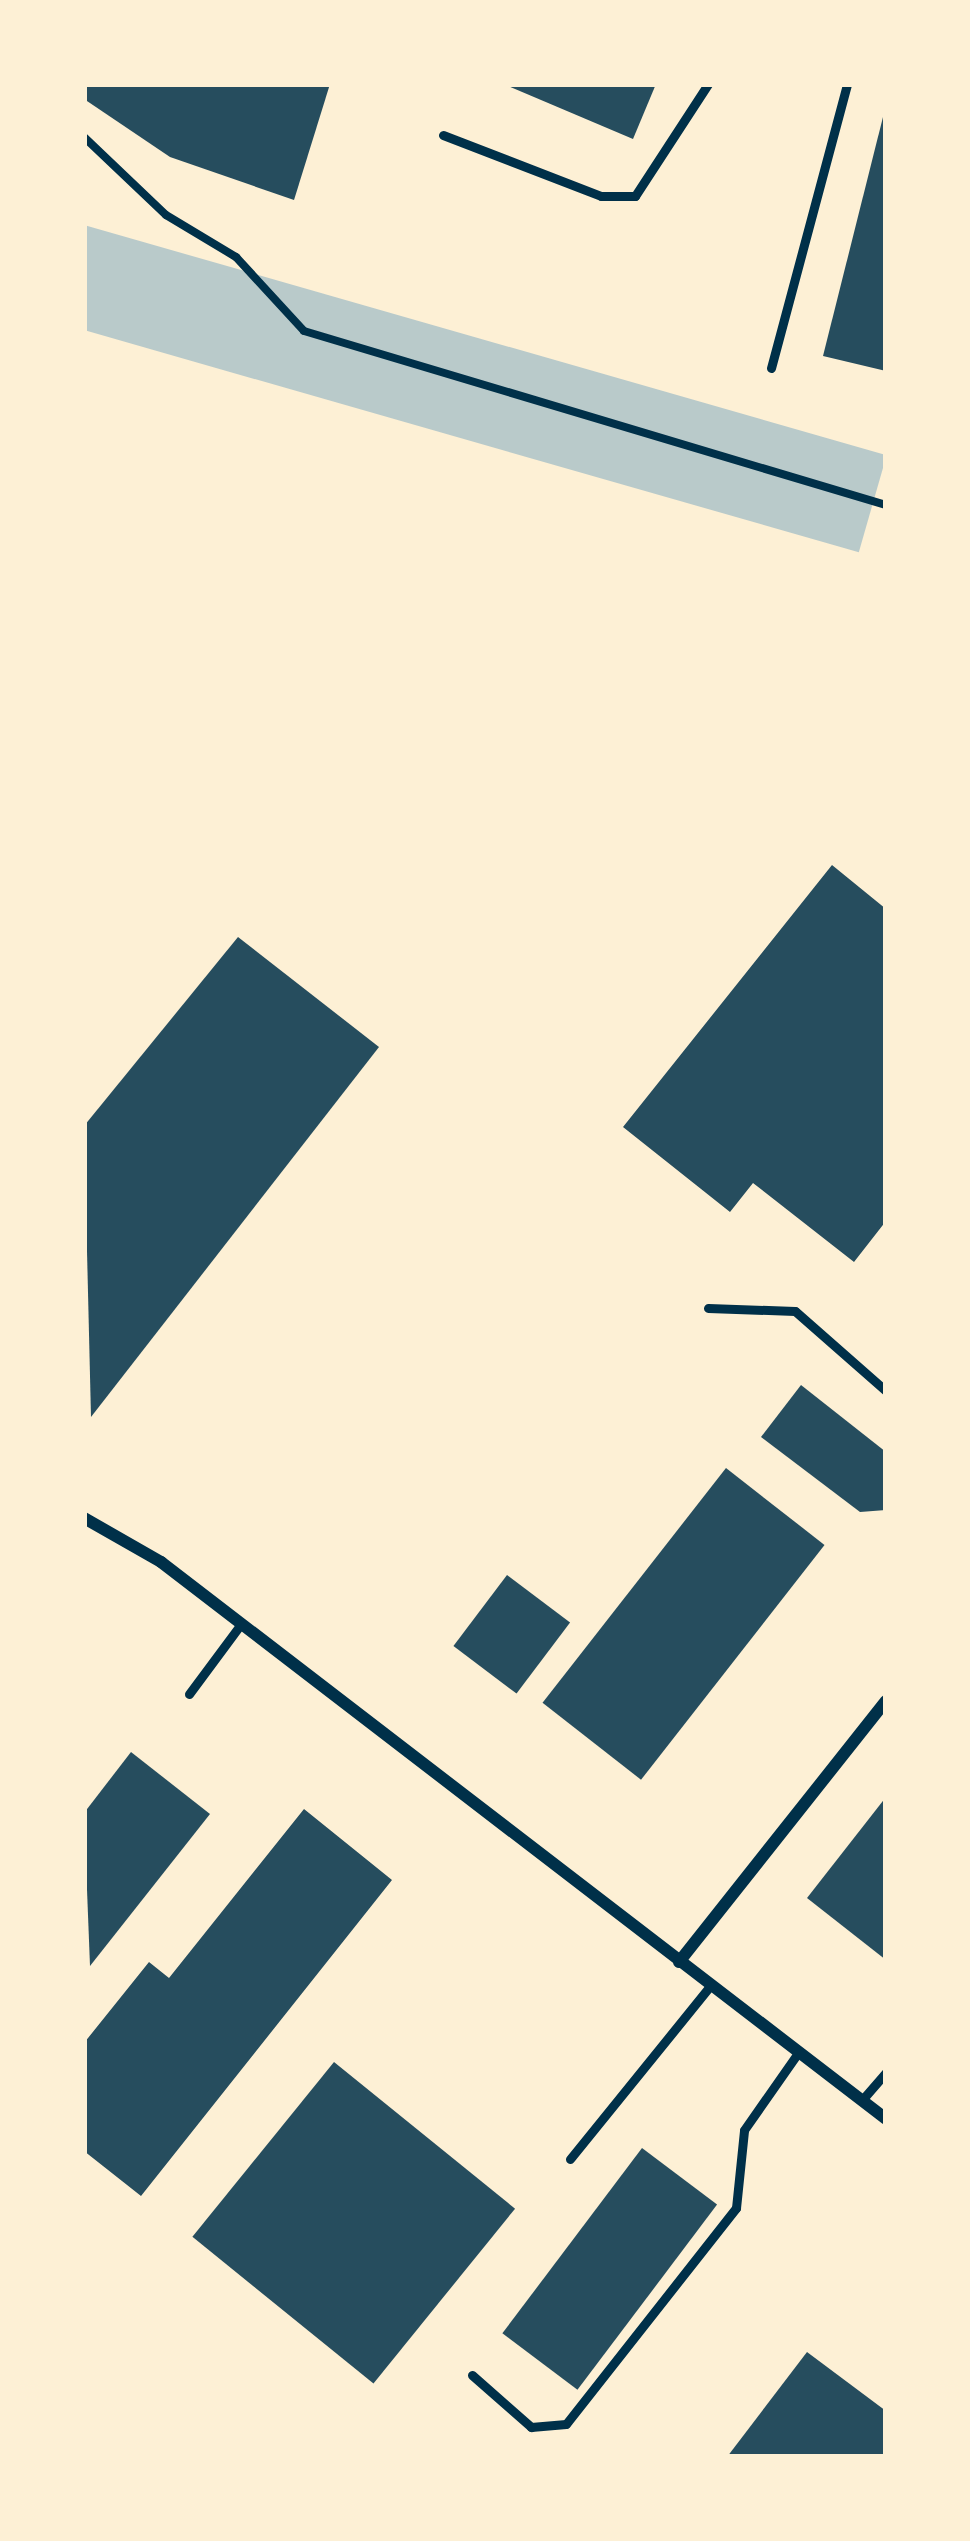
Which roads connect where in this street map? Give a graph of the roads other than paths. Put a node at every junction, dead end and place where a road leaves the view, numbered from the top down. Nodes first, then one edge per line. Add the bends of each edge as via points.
1 (708, 84) edge
2 (848, 84) edge
3 (443, 135) dead end
4 (771, 368) dead end
5 (708, 1308) dead end
6 (886, 1391) edge
7 (84, 1518) edge
8 (241, 1624) junction
9 (189, 1694) dead end
10 (886, 1701) edge
11 (679, 1962) junction
12 (710, 1986) junction
13 (798, 2053) junction
14 (886, 2072) edge
15 (862, 2100) junction
16 (886, 2119) edge
17 (570, 2159) dead end
18 (472, 2375) dead end

1 - 3 lane via 635,196 601,196
2 - 4 lane
5 - 6 lane via 795,1311
7 - 8 street
8 - 9 lane
8 - 11 street
10 - 11 street
11 - 12 street
12 - 13 street
12 - 17 lane
13 - 15 street
13 - 18 lane via 744,2130 736,2208 566,2424 531,2427
14 - 15 lane
15 - 16 street

